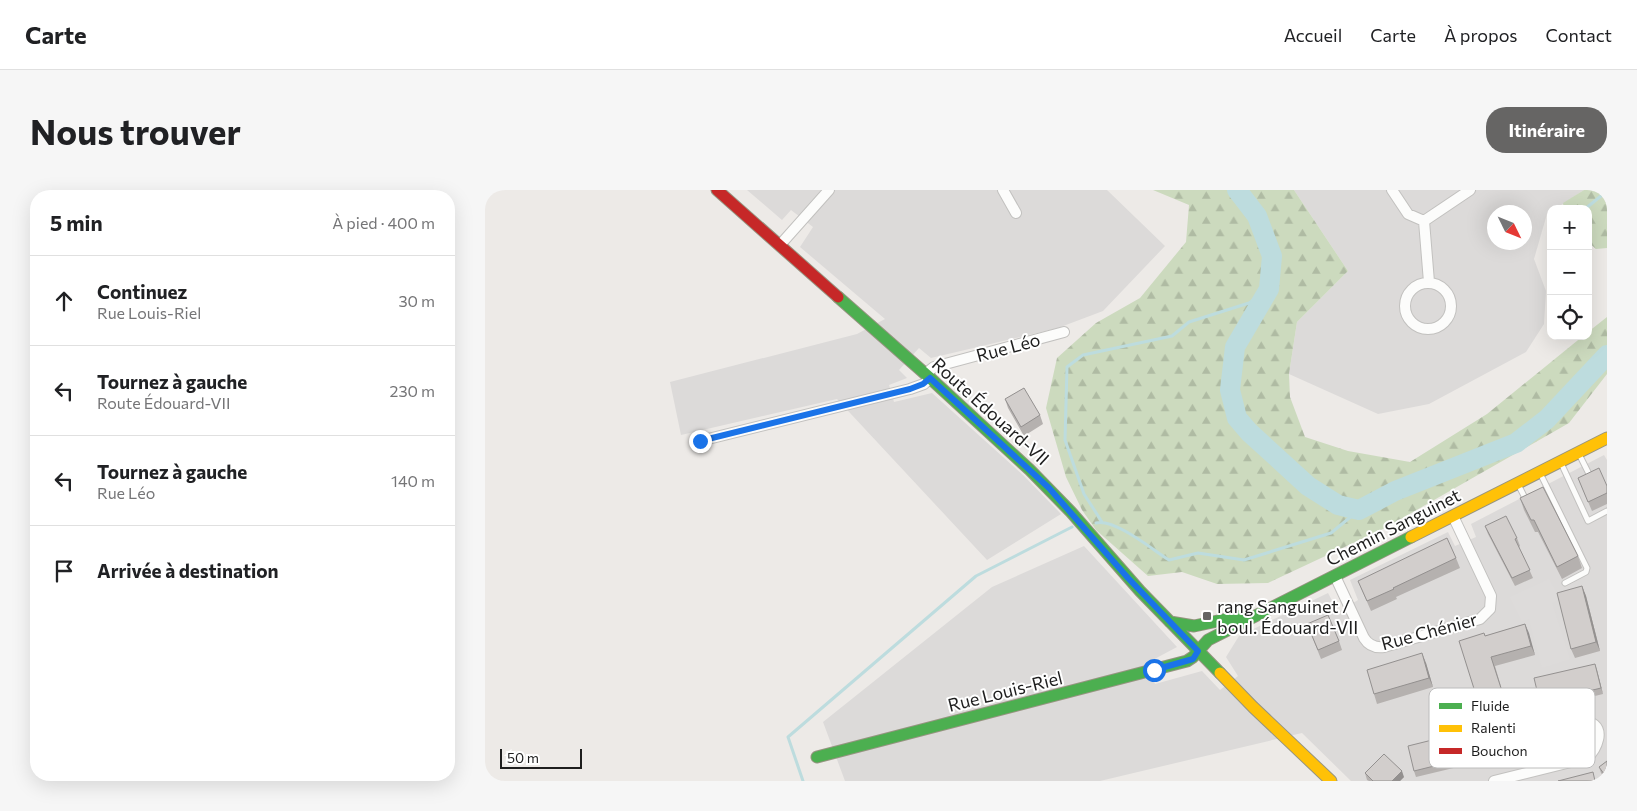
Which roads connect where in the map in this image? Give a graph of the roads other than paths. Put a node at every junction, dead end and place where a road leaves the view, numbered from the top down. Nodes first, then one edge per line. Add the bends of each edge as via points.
1 (717, 190) edge
2 (829, 190) edge
3 (1003, 190) edge
4 (1392, 190) edge
5 (1470, 190) edge
6 (1016, 213) dead end
7 (1424, 221) junction
8 (780, 245) junction
9 (1429, 282) junction
10 (1064, 332) dead end
11 (927, 376) junction
12 (1607, 438) edge
13 (700, 441) dead end
14 (1578, 453) junction
15 (1560, 462) junction
16 (1539, 472) junction
17 (1589, 474) edge
18 (1517, 484) junction
19 (1547, 488) junction
20 (1540, 492) edge
21 (1533, 496) edge
22 (1607, 511) edge
23 (1453, 516) junction
24 (1335, 576) junction
25 (1565, 583) dead end
26 (1260, 614) junction
27 (1170, 622) junction
28 (1198, 651) junction
29 (1595, 727) edge
30 (1595, 749) edge
31 (817, 757) dead end
32 (1545, 768) edge
33 (1331, 781) edge
34 (1493, 781) edge

1 - 8 street, Route Édouard-VII
2 - 8 street
3 - 6 street
4 - 7 street via 1408,214
5 - 7 street
7 - 9 street
8 - 11 street, Route Édouard-VII
9 - 9 street via 1414,287 1405,300 1411,322 1425,329 1446,322 1452,308 1443,287
10 - 11 street, Rue Léo via 934,367
11 - 13 street, Rue Léo via 923,384 910,389
11 - 27 street, Route Édouard-VII via 1049,488
12 - 14 street, Chemin Sanguinet
14 - 15 street, Chemin Sanguinet
14 - 17 lane
15 - 16 street, Chemin Sanguinet
15 - 22 lane via 1588,521
16 - 18 street, Chemin Sanguinet
16 - 19 lane
18 - 21 lane via 1526,500
18 - 23 street, Chemin Sanguinet
19 - 20 lane
19 - 25 lane via 1587,569
23 - 24 street, Chemin Sanguinet
23 - 24 street, Rue Chénier via 1491,596 1490,609 1480,619 1384,647 1374,647 1364,638
24 - 26 street, Chemin Sanguinet
26 - 27 street via 1194,626
26 - 28 street, Chemin Sanguinet via 1208,640
27 - 28 street, Route Édouard-VII
28 - 31 street, Rue Louis-Riel via 1193,659 1180,664
28 - 33 street, Route Édouard-VII
29 - 30 street via 1599,736
32 - 34 street

